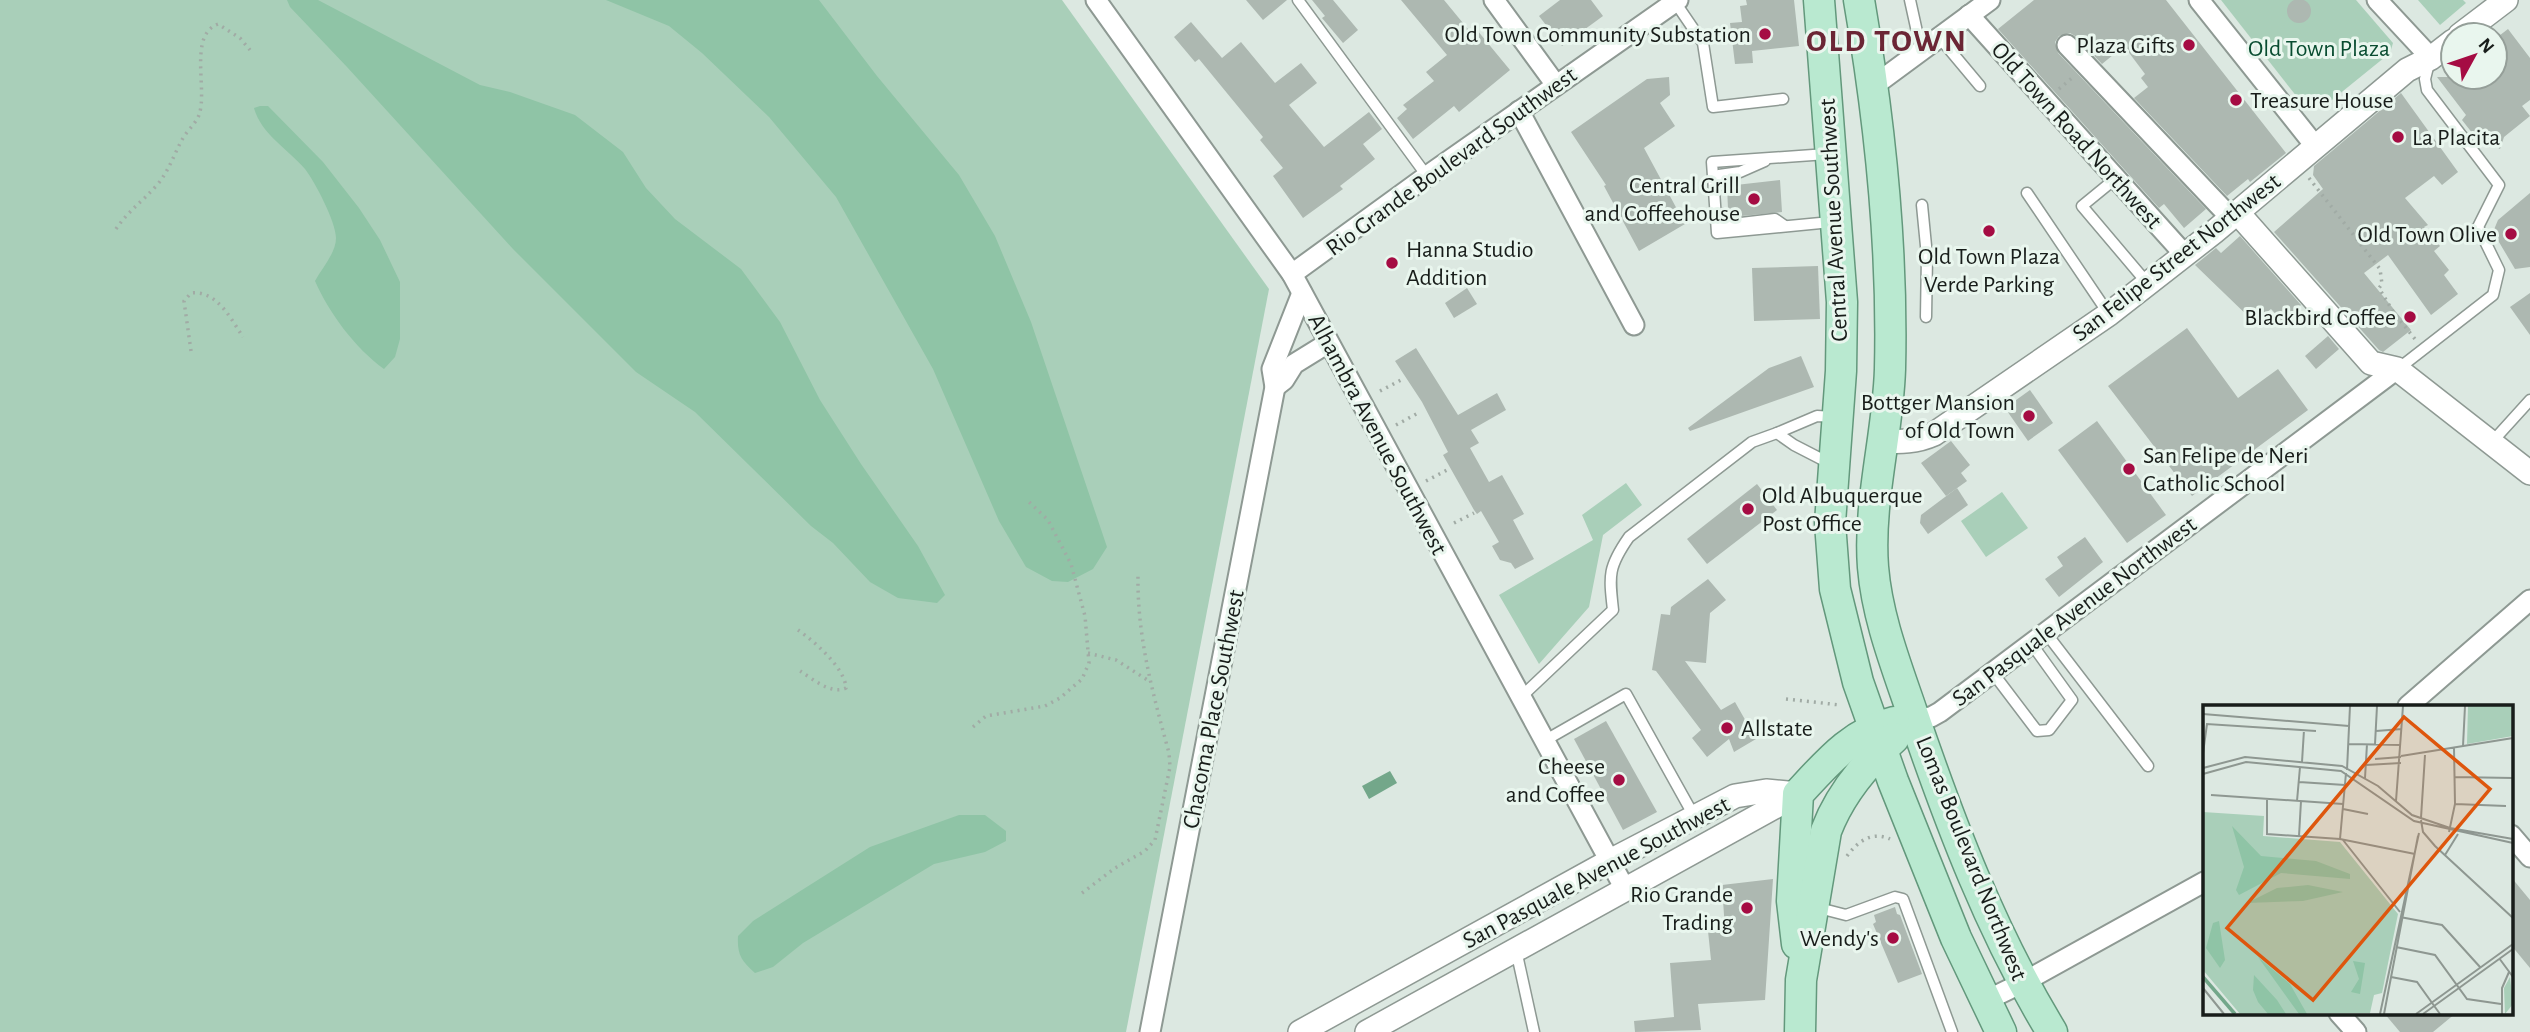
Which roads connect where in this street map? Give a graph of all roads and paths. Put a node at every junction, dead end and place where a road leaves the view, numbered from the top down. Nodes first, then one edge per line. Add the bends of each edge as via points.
1 (1096, 0) edge
2 (1298, 0) edge
3 (1494, 0) edge
4 (1819, 0) edge
5 (1859, 0) edge
6 (1910, 0) edge
7 (1990, 0) edge
8 (2199, 0) edge
9 (2377, 0) edge
10 (2505, 0) edge
11 (1676, 1) edge
12 (1969, 15) junction
13 (2478, 21) edge
14 (1939, 37) junction
15 (2067, 45) dead end
16 (250, 50) dead end
17 (1921, 51) junction
18 (2439, 52) edge
19 (2431, 58) junction
20 (2087, 66) junction
21 (1556, 85) junction
22 (1980, 86) dead end
23 (1872, 87) junction
24 (1783, 99) dead end
25 (2045, 100) junction
26 (1519, 111) junction
27 (2316, 147) junction
28 (1831, 153) junction
29 (2305, 174) dead end
30 (1427, 176) junction
31 (2115, 179) junction
32 (2027, 193) dead end
33 (1922, 205) dead end
34 (2233, 214) junction
35 (1838, 222) junction
36 (116, 229) dead end
37 (2185, 255) junction
38 (1292, 274) junction
39 (2148, 284) junction
40 (1302, 293) junction
41 (2109, 314) junction
42 (1926, 317) dead end
43 (1634, 326) dead end
44 (243, 337) dead end
45 (1328, 343) junction
46 (2422, 348) junction
47 (191, 351) dead end
48 (2397, 369) junction
49 (1403, 379) dead end
50 (1275, 387) junction
51 (1380, 391) dead end
52 (2530, 400) edge
53 (1420, 412) dead end
54 (1838, 417) junction
55 (1391, 428) dead end
56 (1777, 433) junction
57 (1882, 441) junction
58 (2492, 442) junction
59 (1835, 466) junction
60 (1450, 468) dead end
61 (2530, 472) edge
62 (1421, 484) dead end
63 (1028, 501) dead end
64 (1474, 513) dead end
65 (1454, 523) dead end
66 (1138, 575) dead end
67 (2530, 600) edge
68 (798, 630) dead end
69 (2039, 638) junction
70 (1088, 653) junction
71 (800, 671) dead end
72 (1993, 673) junction
73 (1150, 683) junction
74 (1521, 697) junction
75 (1786, 699) dead end
76 (1840, 705) dead end
77 (2409, 705) edge
78 (1915, 719) junction
79 (973, 727) dead end
80 (1878, 738) junction
81 (1544, 741) junction
82 (2148, 766) dead end
83 (1798, 794) junction
84 (1695, 817) junction
85 (2512, 836) edge
86 (1893, 840) dead end
87 (2530, 857) edge
88 (1844, 860) dead end
89 (1610, 861) junction
90 (2203, 883) edge
91 (1625, 889) junction
92 (1082, 893) dead end
93 (1814, 907) junction
94 (1516, 949) junction
95 (1801, 980) junction
96 (2022, 983) junction
97 (1985, 1001) junction
98 (2340, 1014) edge
99 (1150, 1032) edge
100 (1300, 1032) edge
101 (1367, 1032) edge
102 (1534, 1032) edge
103 (1800, 1032) edge
104 (1952, 1032) edge
105 (2001, 1032) edge
106 (2052, 1032) edge
107 (2356, 1032) edge

1 - 38 street, Alhambra Avenue Southwest
2 - 30 lane
3 - 21 street
4 - 28 main road, Central Avenue Southwest
5 - 23 main road, Lomas Boulevard Northwest
6 - 17 lane
7 - 12 street
8 - 27 street
9 - 19 street
10 - 13 street
11 - 21 street, Rio Grande Boulevard Southwest
11 - 24 lane via 1703,43 1713,107
12 - 14 street
12 - 25 street, Old Town Road Northwest
14 - 17 street
14 - 22 lane
15 - 20 street
16 - 36 path via 218,24 207,31 199,116 161,181
17 - 23 street
18 - 19 street, San Felipe Street Northwest
19 - 27 street, San Felipe Street Northwest via 2407,70
19 - 46 lane via 2427,90 2499,185 2478,227 2499,270 2493,295
20 - 25 path
20 - 34 street
21 - 26 street, Rio Grande Boulevard Southwest
23 - 57 main road, Lomas Boulevard Northwest via 1887,226 1890,369
25 - 31 street, Old Town Road Northwest
26 - 30 street, Rio Grande Boulevard Southwest
26 - 43 street
27 - 34 street, San Felipe Street Northwest
28 - 35 main road, Central Avenue Southwest
28 - 35 lane via 1713,162 1717,233
29 - 46 path via 2380,269 2379,288
30 - 38 street, Rio Grande Boulevard Southwest
31 - 37 street, Old Town Road Northwest
31 - 39 lane via 2082,206
32 - 41 lane
33 - 42 lane
34 - 37 street, San Felipe Street Northwest
34 - 48 street via 2371,363
35 - 54 main road, Central Avenue Southwest via 1842,302
37 - 39 street, San Felipe Street Northwest
38 - 40 street, Alhambra Avenue Southwest
39 - 41 street, San Felipe Street Northwest
40 - 45 street, Alhambra Avenue Southwest
40 - 50 street, Chacoma Place Southwest via 1272,369
41 - 57 street, San Felipe Street Northwest via 1934,433 1908,442
44 - 47 path via 214,299 191,293 184,300
45 - 50 street via 1294,364
45 - 74 street, Alhambra Avenue Southwest
46 - 48 lane
48 - 58 street
48 - 69 street, San Pasquale Avenue Northwest
49 - 51 path
50 - 99 street, Chacoma Place Southwest
52 - 58 lane
53 - 55 path
54 - 56 lane via 1817,416
54 - 59 main road, Central Avenue Southwest
56 - 59 lane
56 - 74 lane via 1752,442 1629,537 1614,558 1609,579 1612,610
57 - 78 main road, Lomas Boulevard Northwest via 1873,569 1888,640
58 - 61 street
59 - 80 main road, Central Avenue Southwest via 1830,523 1835,589 1849,652
60 - 62 path
63 - 70 path via 1048,520 1071,564 1085,616
64 - 65 path
66 - 73 path
67 - 77 street
68 - 71 path via 841,672 846,688 831,689
69 - 72 street, San Pasquale Avenue Northwest
69 - 72 lane via 2072,700 2049,730 2037,731
69 - 82 lane
70 - 73 path via 1127,666
70 - 79 path via 1082,679 1060,698 1045,706 986,716
72 - 78 street, San Pasquale Avenue Northwest via 1940,712
73 - 92 path via 1170,767 1154,840 1151,847
74 - 81 street, Alhambra Avenue Southwest
75 - 76 path
78 - 80 main road
78 - 96 main road, Lomas Boulevard Northwest via 1977,884
80 - 83 main road via 1843,747
80 - 93 main road via 1826,831
80 - 97 main road, Lomas Boulevard Northwest
81 - 84 lane via 1626,694
81 - 89 street, Alhambra Avenue Southwest
83 - 84 street, San Pasquale Avenue Southwest via 1778,791 1735,796
83 - 91 street, San Pasquale Avenue Southwest
83 - 95 main road via 1793,901
84 - 89 street, San Pasquale Avenue Southwest
85 - 87 street
86 - 88 path via 1877,835 1856,845
89 - 91 street, Alhambra Avenue Southwest
89 - 100 street, San Pasquale Avenue Southwest
90 - 96 street
91 - 94 street, San Pasquale Avenue Southwest
93 - 95 main road
93 - 104 lane via 1846,915 1895,897 1903,899
94 - 101 street, San Pasquale Avenue Southwest
94 - 102 lane
95 - 103 main road
96 - 97 street
96 - 106 main road, Lomas Boulevard Northwest
97 - 105 main road, Lomas Boulevard Northwest
98 - 107 street

